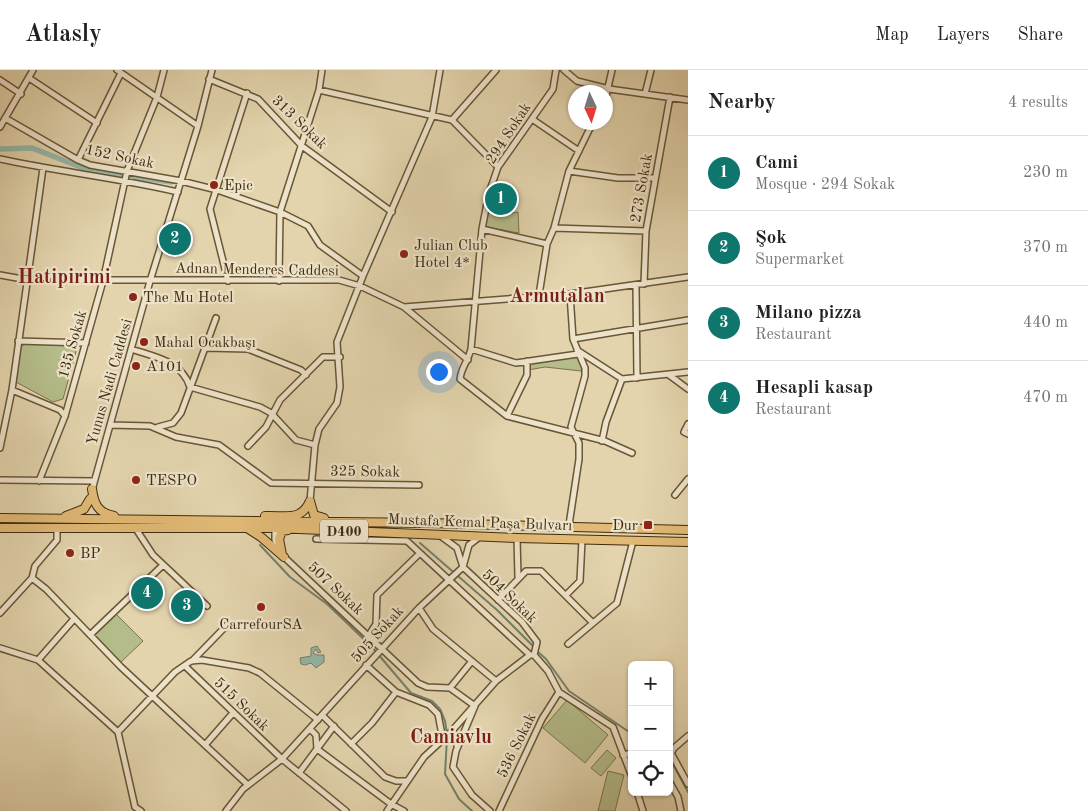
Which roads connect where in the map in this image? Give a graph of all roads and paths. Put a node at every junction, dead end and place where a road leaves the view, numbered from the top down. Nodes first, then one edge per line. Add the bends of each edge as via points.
1 (34, 70) edge
2 (164, 70) edge
3 (212, 70) edge
4 (322, 70) edge
5 (440, 70) edge
6 (496, 70) edge
7 (556, 70) edge
8 (564, 70) edge
9 (612, 70) edge
10 (652, 70) edge
11 (119, 72) edge
12 (29, 78) junction
13 (210, 79) junction
14 (0, 80) edge
15 (593, 85) edge
16 (610, 85) edge
17 (319, 90) junction
18 (613, 90) edge
19 (247, 93) junction
20 (21, 94) junction
21 (645, 94) junction
22 (670, 97) junction
23 (157, 98) junction
24 (688, 100) edge
25 (432, 117) junction
26 (5, 118) junction
27 (532, 119) junction
28 (452, 120) junction
29 (96, 124) junction
30 (198, 126) junction
31 (0, 127) edge
32 (589, 130) edge
33 (302, 146) junction
34 (578, 151) junction
35 (0, 159) edge
36 (78, 160) junction
37 (498, 167) junction
38 (43, 168) junction
39 (568, 171) junction
40 (126, 175) junction
41 (655, 178) junction
42 (181, 181) junction
43 (217, 190) junction
44 (178, 192) junction
45 (280, 212) junction
46 (392, 212) junction
47 (482, 228) junction
48 (554, 228) junction
49 (646, 231) junction
50 (547, 244) junction
51 (0, 275) edge
52 (363, 276) junction
53 (688, 277) edge
54 (28, 280) junction
55 (279, 280) junction
56 (104, 281) junction
57 (150, 281) junction
58 (228, 281) junction
59 (644, 284) junction
60 (636, 285) junction
61 (360, 286) junction
62 (570, 294) junction
63 (539, 295) junction
64 (476, 302) junction
65 (404, 307) junction
66 (216, 318) dead end
67 (688, 320) edge
68 (636, 328) junction
69 (573, 339) junction
70 (18, 341) junction
71 (86, 343) junction
72 (205, 348) junction
73 (575, 348) junction
74 (131, 349) junction
75 (471, 350) junction
76 (578, 354) junction
77 (340, 357) junction
78 (468, 360) junction
79 (527, 361) junction
80 (688, 372) edge
81 (306, 375) junction
82 (669, 375) junction
83 (637, 378) junction
84 (622, 379) junction
85 (190, 387) junction
86 (688, 389) edge
87 (12, 390) junction
88 (271, 413) junction
89 (65, 416) junction
90 (507, 416) junction
91 (688, 424) edge
92 (110, 425) junction
93 (157, 428) junction
94 (688, 434) edge
95 (575, 435) junction
96 (602, 441) junction
97 (314, 445) junction
98 (248, 446) dead end
99 (0, 448) edge
100 (632, 453) dead end
101 (688, 479) edge
102 (0, 480) edge
103 (39, 481) junction
104 (94, 481) junction
105 (310, 483) junction
106 (418, 485) dead end
107 (92, 489) junction
108 (675, 495) dead end
109 (90, 499) junction
110 (310, 501) junction
111 (0, 518) edge
112 (40, 518) junction
113 (141, 519) junction
114 (86, 520) junction
115 (231, 520) junction
116 (384, 522) junction
117 (276, 524) junction
118 (569, 525) junction
119 (0, 528) edge
120 (245, 528) junction
121 (57, 529) junction
122 (84, 529) junction
123 (136, 529) junction
124 (292, 529) junction
125 (688, 530) edge
126 (432, 534) junction
127 (483, 536) junction
128 (517, 538) junction
129 (316, 539) dead end
130 (582, 540) junction
131 (633, 541) junction
132 (688, 542) edge
133 (420, 553) junction
134 (283, 556) junction
135 (163, 565) junction
136 (463, 568) junction
137 (518, 577) junction
138 (32, 578) junction
139 (449, 579) junction
140 (566, 594) junction
141 (498, 600) junction
142 (207, 606) dead end
143 (419, 608) junction
144 (0, 613) edge
145 (74, 619) junction
146 (593, 623) junction
147 (228, 624) dead end
148 (90, 635) junction
149 (369, 635) junction
150 (568, 644) dead end
151 (0, 648) edge
152 (381, 648) junction
153 (532, 655) junction
154 (38, 660) junction
155 (191, 661) junction
156 (472, 661) junction
157 (366, 664) junction
158 (185, 666) junction
159 (496, 681) junction
160 (450, 688) junction
161 (396, 692) junction
162 (559, 692) junction
163 (152, 696) junction
164 (474, 706) junction
165 (234, 713) junction
166 (322, 715) junction
167 (318, 720) junction
168 (334, 726) junction
169 (310, 729) junction
170 (118, 732) junction
171 (450, 733) junction
172 (688, 738) edge
173 (443, 740) junction
174 (351, 744) junction
175 (204, 745) junction
176 (317, 749) junction
177 (456, 751) junction
178 (673, 752) edge
179 (628, 754) edge
180 (623, 755) junction
181 (282, 759) junction
182 (673, 760) edge
183 (628, 767) edge
184 (299, 773) junction
185 (406, 780) junction
186 (688, 784) edge
187 (248, 785) junction
188 (673, 788) edge
189 (638, 796) edge
190 (392, 804) junction
191 (133, 809) edge
192 (141, 811) edge
193 (226, 811) edge
194 (346, 811) edge
195 (387, 811) edge
196 (404, 811) edge
197 (490, 811) edge
198 (499, 811) edge
199 (643, 811) edge
200 (681, 811) edge

1 - 12 street
2 - 23 street, 135 Sokak
3 - 13 street, Yunus Nadi Caddesi
4 - 17 street
5 - 25 street
6 - 28 street
7 - 27 street, 294 Sokak via 553,89
8 - 15 street via 577,81
9 - 16 street
10 - 21 street
11 - 23 street
11 - 29 street
12 - 20 street
12 - 29 street
13 - 19 street, 313 Sokak
13 - 30 street, Yunus Nadi Caddesi
14 - 20 street
17 - 25 street
17 - 33 street
18 - 21 street
19 - 33 street, 313 Sokak via 258,99
19 - 43 street
20 - 26 street
21 - 22 street
22 - 24 street
22 - 41 street, 273 Sokak
23 - 30 street
23 - 40 street, 135 Sokak
25 - 28 street
25 - 46 street
26 - 31 street
26 - 36 street, 152 Sokak
27 - 34 street
27 - 37 street, 294 Sokak
28 - 37 street
29 - 36 street
30 - 42 street, Yunus Nadi Caddesi
32 - 34 street
33 - 45 street
33 - 46 street, 313 Sokak
34 - 39 street
35 - 38 street, 152 Sokak
36 - 40 street, 152 Sokak
37 - 47 street, 294 Sokak
38 - 40 street, 152 Sokak
38 - 54 street
39 - 41 street via 618,178
39 - 48 street
40 - 42 street, 152 Sokak
40 - 44 street, 152 Sokak
40 - 56 street, 135 Sokak
41 - 49 street, 273 Sokak
42 - 43 street, 152 Sokak
42 - 44 street, Yunus Nadi Caddesi
43 - 45 street, 152 Sokak
43 - 58 street via 210,210
44 - 57 street, Yunus Nadi Caddesi
45 - 52 street, 152 Sokak via 308,226 320,245
45 - 55 street
46 - 52 street
47 - 50 street
47 - 64 street, 294 Sokak
48 - 49 street
48 - 50 street
49 - 59 street, 273 Sokak
50 - 63 street
51 - 54 street, Adnan Menderes Caddesi
52 - 61 street
53 - 59 street, Adnan Menderes Caddesi
54 - 56 street, Adnan Menderes Caddesi
54 - 70 street
55 - 58 street, Adnan Menderes Caddesi
55 - 61 street, Adnan Menderes Caddesi via 339,280
56 - 57 street, Adnan Menderes Caddesi
56 - 71 street, 135 Sokak
57 - 58 street, Adnan Menderes Caddesi
57 - 74 street, Yunus Nadi Caddesi
59 - 60 street, Adnan Menderes Caddesi
60 - 62 street, Adnan Menderes Caddesi
60 - 68 street
61 - 65 street, Adnan Menderes Caddesi
61 - 77 street via 337,342
62 - 63 street, Adnan Menderes Caddesi
62 - 69 street
63 - 64 street, Adnan Menderes Caddesi
64 - 65 street, Adnan Menderes Caddesi
64 - 75 street, 294 Sokak
65 - 78 street
66 - 72 street
67 - 68 street
68 - 69 street
68 - 83 street
69 - 73 street
70 - 71 street
70 - 87 street
71 - 89 street, 135 Sokak
72 - 81 street via 248,348
72 - 85 street
73 - 76 street
73 - 84 street
74 - 85 street via 180,368
74 - 92 street, Yunus Nadi Caddesi
75 - 78 street, 294 Sokak
75 - 79 street via 516,363
76 - 79 street
76 - 95 street via 585,376 571,427
77 - 81 street via 323,357
77 - 97 street via 337,403 319,429
78 - 90 street, 294 Sokak via 461,369 460,379
79 - 90 street via 526,375
80 - 82 street
81 - 88 street
82 - 83 street
82 - 86 street
83 - 84 street
84 - 96 street
85 - 88 street
85 - 93 street via 174,423
87 - 89 street via 60,410
87 - 99 street
88 - 97 street via 296,440
88 - 98 street via 266,427
89 - 103 street, 135 Sokak
90 - 95 street
91 - 94 street via 684,432
92 - 93 street, 325 Sokak
92 - 104 street, Yunus Nadi Caddesi
93 - 105 street, 325 Sokak via 176,437 219,445 271,483
95 - 96 street
95 - 118 street via 579,443 579,459
96 - 100 street
97 - 105 street
101 - 108 street
102 - 103 street
103 - 104 street
104 - 107 street, Yunus Nadi Caddesi
105 - 106 street, 325 Sokak
105 - 110 street
107 - 109 street, Yunus Nadi Caddesi
107 - 113 highway via 96,508 102,513
109 - 112 highway via 77,514
109 - 114 street, Yunus Nadi Caddesi
110 - 115 highway via 301,515
110 - 116 highway via 314,515 319,518
111 - 112 highway, Mustafa Kemal Paşa Bulvarı / D400
112 - 114 highway, Mustafa Kemal Paşa Bulvarı / D400
113 - 114 highway, Mustafa Kemal Paşa Bulvarı / D400
113 - 115 highway, Mustafa Kemal Paşa Bulvarı / D400
114 - 122 street, Yunus Nadi Caddesi
115 - 117 highway, Mustafa Kemal Paşa Bulvarı / D400
116 - 117 highway, Mustafa Kemal Paşa Bulvarı / D400
116 - 118 highway, Mustafa Kemal Paşa Bulvarı / D400
117 - 120 highway, Mustafa Kemal Paşa Bulvarı / D400
117 - 124 highway, Mustafa Kemal Paşa Bulvarı / D400
117 - 134 street via 275,540
118 - 125 highway, Mustafa Kemal Paşa Bulvarı / D400
119 - 121 highway, Mustafa Kemal Paşa Bulvarı / D400
120 - 123 highway, Mustafa Kemal Paşa Bulvarı / D400
120 - 134 highway
121 - 122 highway, Mustafa Kemal Paşa Bulvarı / D400
121 - 138 street via 57,540 35,566
122 - 123 highway, Mustafa Kemal Paşa Bulvarı / D400
123 - 135 street via 152,555
124 - 126 highway, Mustafa Kemal Paşa Bulvarı / D400
124 - 134 highway via 282,531 280,535
126 - 127 highway, Mustafa Kemal Paşa Bulvarı / D400
126 - 136 street via 454,544
127 - 128 highway, Mustafa Kemal Paşa Bulvarı / D400
127 - 136 street via 468,545
128 - 130 highway, Mustafa Kemal Paşa Bulvarı / D400
128 - 137 street
129 - 133 street via 407,541
130 - 131 highway, Mustafa Kemal Paşa Bulvarı / D400
130 - 140 street via 580,582
131 - 132 highway, Mustafa Kemal Paşa Bulvarı / D400
131 - 146 street via 617,603
133 - 139 street
133 - 149 street via 377,595 376,624
134 - 149 street, 507 Sokak
135 - 142 street
135 - 148 street
136 - 139 street, 505 Sokak
136 - 141 street, 504 Sokak
137 - 140 street via 526,571 541,571
137 - 141 street
138 - 144 street
138 - 145 street
139 - 143 street, 505 Sokak
139 - 153 street
140 - 146 street
141 - 153 street, 504 Sokak via 522,622 537,642
143 - 152 street, 505 Sokak
143 - 156 street via 433,629
145 - 148 street
145 - 154 street
146 - 150 street
147 - 155 street
148 - 163 street
149 - 152 street, 507 Sokak
151 - 154 street
152 - 157 street, 505 Sokak
152 - 160 street, 507 Sokak via 418,683 427,687
153 - 159 street
153 - 162 street via 548,671
154 - 170 street
155 - 158 street
155 - 167 street via 218,662 260,673
156 - 159 street
156 - 160 street
157 - 161 street
157 - 166 street, 505 Sokak
158 - 163 street
158 - 165 street, 515 Sokak
159 - 164 street
160 - 164 street
161 - 173 street via 429,705 438,714
161 - 174 street
162 - 180 street via 613,727
162 - 198 street, 536 Sokak via 542,719
163 - 170 street
163 - 175 street
164 - 171 street
164 - 177 street
165 - 175 street
165 - 181 street, 515 Sokak
166 - 167 street, 505 Sokak
166 - 168 street
167 - 169 street, 505 Sokak
168 - 174 street
168 - 176 street
169 - 176 street via 316,735
169 - 181 street, 505 Sokak
170 - 191 street
171 - 173 street
171 - 177 street via 457,736
172 - 178 street
173 - 185 street
174 - 185 street via 384,777
175 - 187 street
176 - 184 street
176 - 190 street
177 - 197 street via 453,767 459,778
179 - 180 street
180 - 183 street
181 - 184 street, 515 Sokak
181 - 187 street
182 - 186 street
184 - 194 street, 515 Sokak
185 - 190 street
187 - 193 street
188 - 200 street
189 - 199 street
190 - 195 street
190 - 196 street
191 - 192 street

